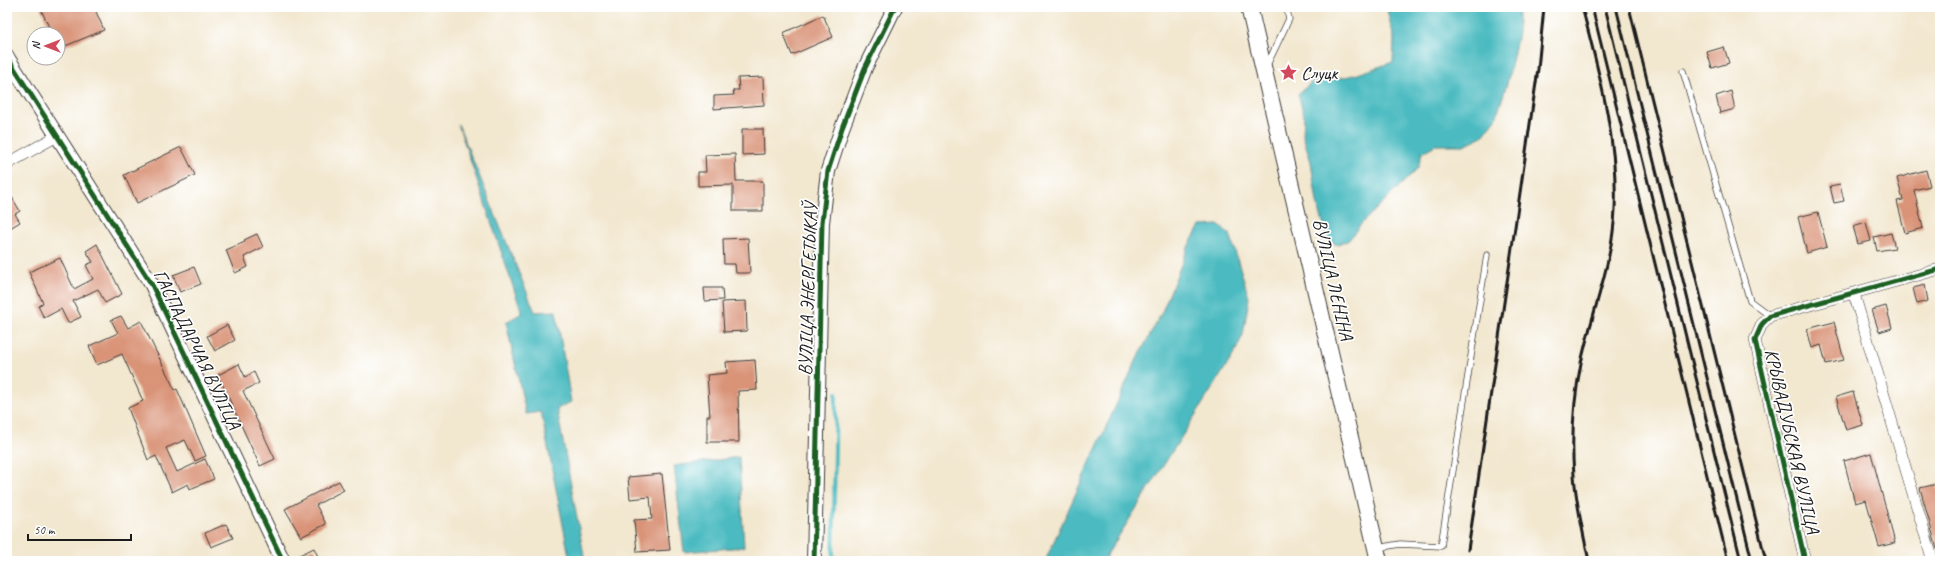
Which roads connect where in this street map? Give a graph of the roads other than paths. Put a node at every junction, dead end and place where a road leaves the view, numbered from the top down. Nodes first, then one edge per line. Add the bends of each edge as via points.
1 (1249, 7) edge
2 (1286, 7) edge
3 (892, 8) edge
4 (7, 56) edge
5 (1264, 70) junction
6 (1683, 71) dead end
7 (57, 136) junction
8 (7, 164) edge
9 (1487, 255) dead end
10 (1940, 269) edge
11 (1854, 294) junction
12 (1770, 316) junction
13 (1378, 555) edge
14 (283, 561) edge
15 (814, 561) edge
16 (1805, 561) edge
17 (1933, 561) edge

1 - 5 main road, ВУЛІЦА ЛЕНІНА
2 - 5 lane via 1289,19
3 - 15 street, ВУЛІЦА ЭНЕРГЕТЫКАЎ via 865,68 828,171 822,223
4 - 7 street, ГАСПАДАРЧАЯ ВУЛІЦА
5 - 13 main road, ВУЛІЦА ЛЕНІНА
6 - 12 lane via 1750,301
7 - 8 street
7 - 14 street, ГАСПАДАРЧАЯ ВУЛІЦА via 152,285
9 - 13 lane via 1441,546 1400,544
10 - 11 street
11 - 12 street
11 - 17 street
12 - 16 street, КРЫВАДУБСКАЯ ВУЛІЦА via 1762,324 1755,340

